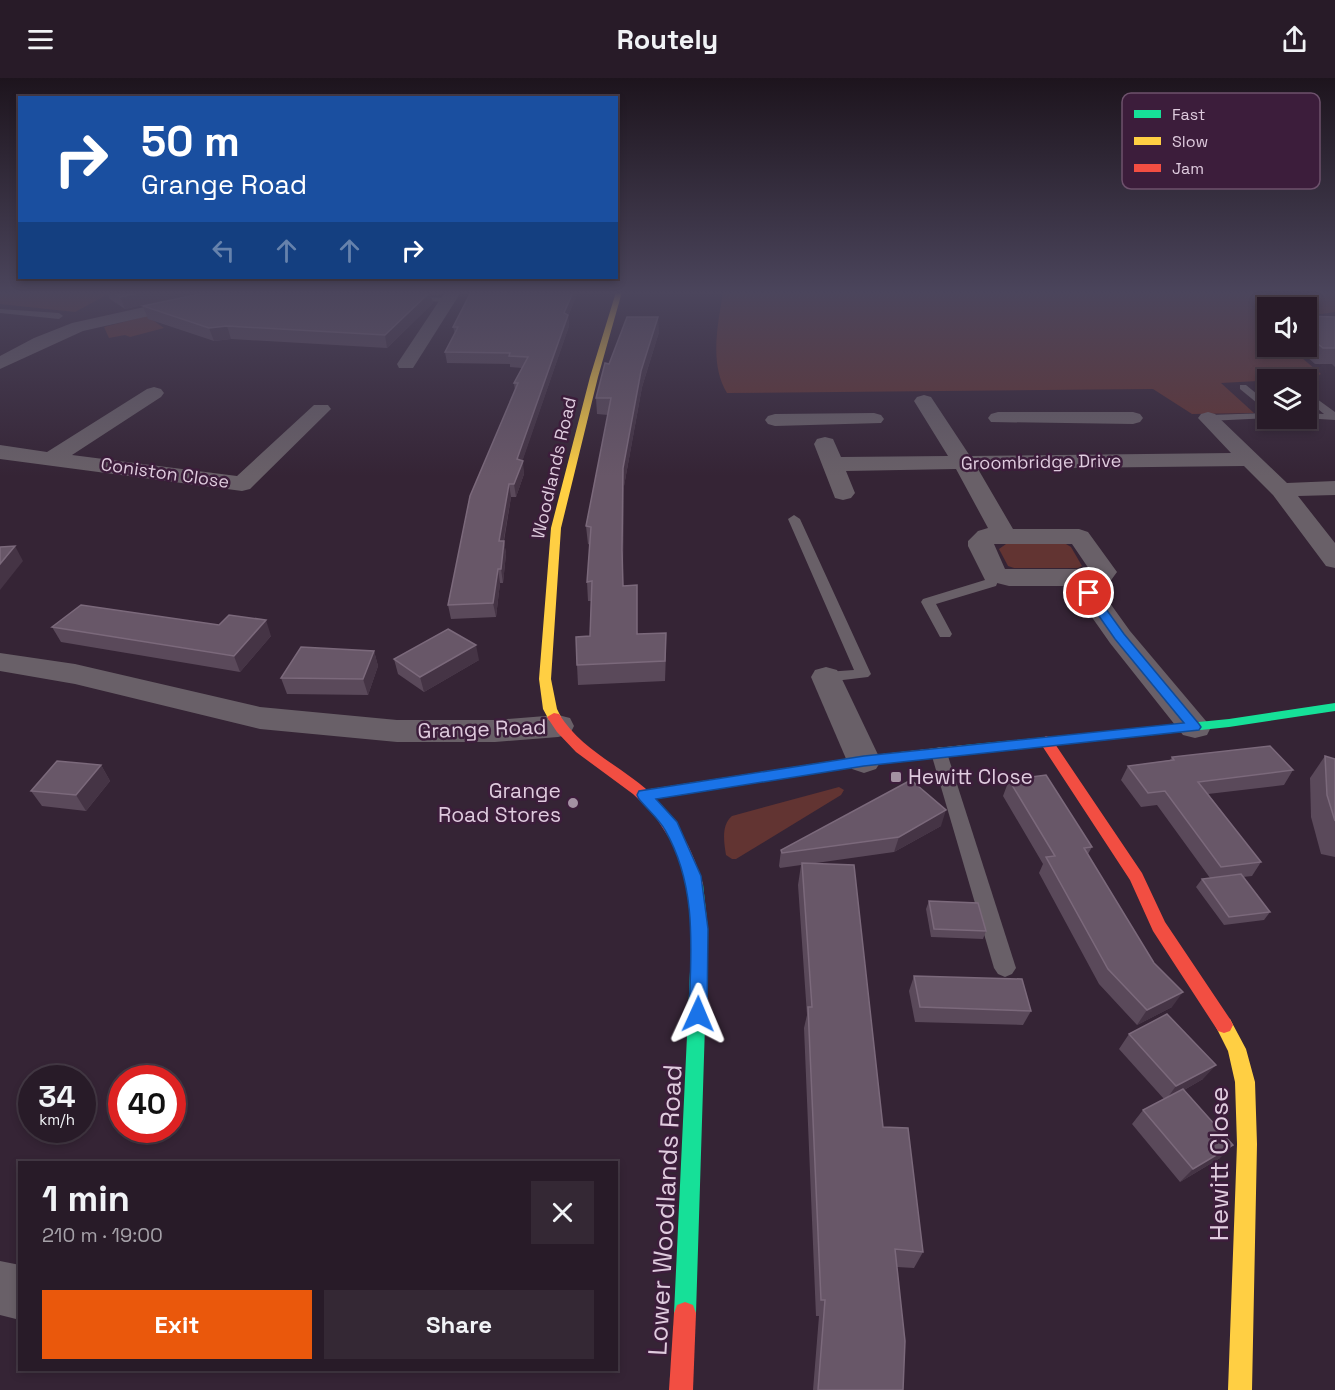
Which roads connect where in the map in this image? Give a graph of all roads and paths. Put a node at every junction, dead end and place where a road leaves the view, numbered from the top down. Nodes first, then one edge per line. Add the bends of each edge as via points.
1 (18, 353) edge
2 (413, 353) edge
3 (601, 353) edge
4 (0, 363) edge
5 (406, 364) dead end
6 (1243, 387) dead end
7 (154, 393) dead end
8 (1257, 399) edge
9 (924, 401) dead end
10 (1317, 403) edge
11 (321, 409) dead end
12 (1257, 416) edge
13 (1317, 416) edge
14 (1335, 417) edge
15 (998, 418) dead end
16 (1065, 418) junction
17 (1133, 418) dead end
18 (1208, 418) joint
19 (874, 419) dead end
20 (775, 420) dead end
21 (820, 426) junction
22 (1086, 447) junction
23 (0, 452) edge
24 (52, 458) junction
25 (1250, 459) junction
26 (832, 464) junction
27 (964, 464) junction
28 (1335, 488) edge
29 (1281, 490) junction
30 (843, 493) dead end
31 (794, 519) dead end
32 (1005, 536) junction
33 (1335, 560) edge
34 (994, 574) junction
35 (1078, 578) junction
36 (945, 634) dead end
37 (0, 662) edge
38 (826, 676) joint
39 (1335, 707) edge
40 (558, 726) junction
41 (1195, 727) junction
42 (1046, 741) junction
43 (939, 753) junction
44 (864, 761) junction
45 (644, 795) junction
46 (1005, 968) dead end
47 (0, 1288) edge
48 (18, 1292) edge
49 (681, 1390) edge
50 (1240, 1390) edge

1 - 4 street
2 - 5 street
3 - 40 street, Woodlands Road via 555,536 545,679 550,709
6 - 8 lane
7 - 24 street, Coniston Close
9 - 27 street
10 - 14 lane
11 - 24 street, Coniston Close via 242,484
12 - 18 lane
13 - 14 lane
15 - 16 street
16 - 17 street
16 - 22 street
18 - 25 street
19 - 21 street
20 - 21 street
21 - 26 street
22 - 25 street, Groombridge Drive
22 - 27 street, Groombridge Drive
23 - 24 street, Coniston Close
25 - 29 street
26 - 27 street, Groombridge Drive
26 - 30 street
27 - 32 street
28 - 29 street
29 - 33 street
31 - 38 lane via 863,674
32 - 34 street via 987,536 981,541
32 - 35 street via 1079,537 1104,572 1099,577
34 - 35 street via 1009,578
34 - 36 lane via 991,583 928,602
35 - 41 street via 1120,637
37 - 40 street, Grange Road via 75,674 260,718 397,731 495,731
38 - 44 street
39 - 41 street
40 - 45 street, Grange Road via 582,750
41 - 42 street
42 - 43 street
42 - 50 street, Hewitt Close via 1136,877 1159,926 1237,1049 1245,1082 1247,1144
43 - 44 street
43 - 46 lane
44 - 45 street
45 - 49 street, Lower Woodlands Road via 677,836 690,864 699,905 698,1014
47 - 48 street

